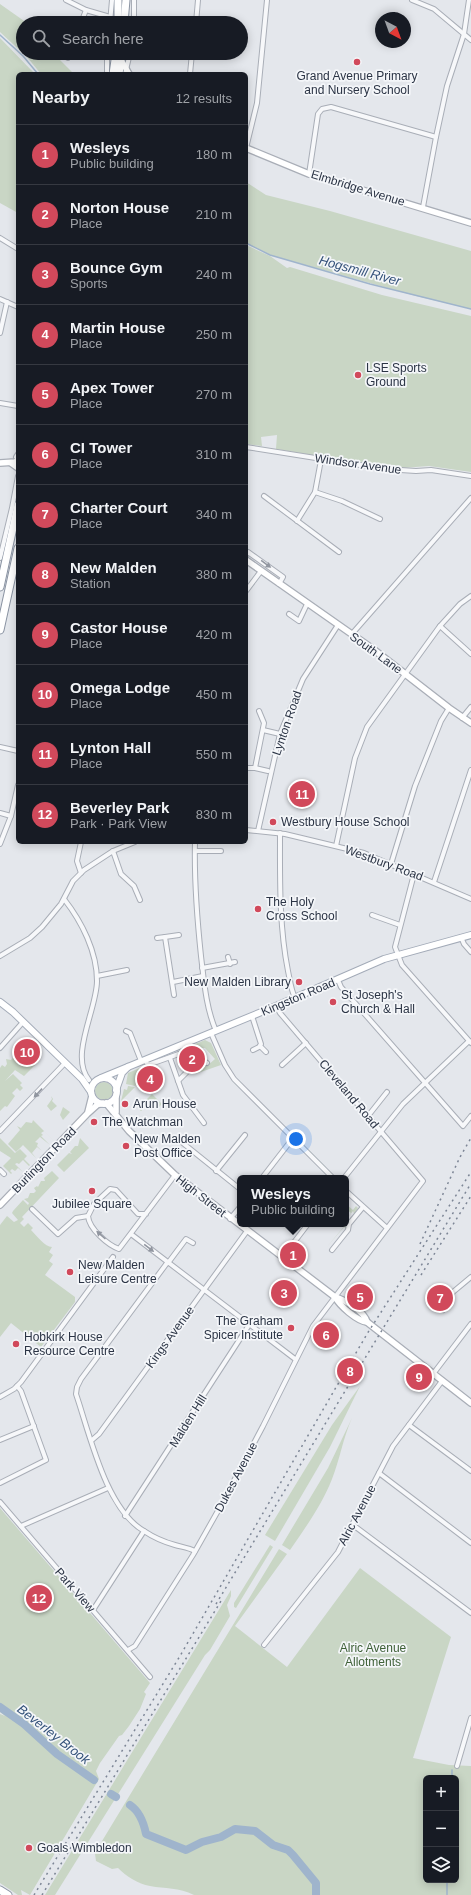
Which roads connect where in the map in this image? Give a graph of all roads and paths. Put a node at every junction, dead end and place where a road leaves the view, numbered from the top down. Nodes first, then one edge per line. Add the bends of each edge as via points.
1 (66, 0) edge
2 (112, 0) edge
3 (118, 0) edge
4 (126, 0) edge
5 (134, 0) edge
6 (198, 0) edge
7 (267, 0) edge
8 (412, 0) edge
9 (469, 0) edge
10 (86, 10) junction
11 (84, 16) edge
12 (107, 16) edge
13 (110, 16) edge
14 (118, 16) edge
15 (125, 16) edge
16 (134, 16) edge
17 (197, 16) edge
18 (464, 34) junction
19 (471, 40) edge
20 (107, 60) edge
21 (115, 60) edge
22 (123, 60) edge
23 (128, 60) edge
24 (191, 60) edge
25 (107, 72) edge
26 (113, 72) edge
27 (125, 72) edge
28 (125, 72) edge
29 (190, 72) edge
30 (436, 137) junction
31 (248, 140) edge
32 (248, 149) edge
33 (309, 174) junction
34 (423, 207) junction
35 (471, 223) edge
36 (0, 238) edge
37 (16, 248) edge
38 (0, 299) edge
39 (7, 302) junction
40 (16, 306) edge
41 (0, 333) edge
42 (0, 403) edge
43 (16, 406) edge
44 (248, 448) edge
45 (16, 458) edge
46 (321, 460) junction
47 (0, 462) edge
48 (11, 463) junction
49 (16, 467) edge
50 (471, 476) edge
51 (16, 486) edge
52 (315, 492) junction
53 (264, 496) dead end
54 (471, 498) edge
55 (16, 514) edge
56 (380, 519) dead end
57 (297, 521) junction
58 (339, 552) dead end
59 (248, 554) edge
60 (16, 557) edge
61 (0, 558) edge
62 (248, 561) edge
63 (261, 571) junction
64 (16, 572) edge
65 (15, 576) dead end
66 (279, 584) junction
67 (0, 587) edge
68 (248, 588) edge
69 (471, 596) edge
70 (307, 604) junction
71 (289, 614) dead end
72 (338, 626) junction
73 (440, 626) junction
74 (0, 630) edge
75 (351, 635) junction
76 (471, 654) edge
77 (406, 675) junction
78 (471, 707) edge
79 (449, 708) junction
80 (259, 711) dead end
81 (462, 718) junction
82 (471, 723) edge
83 (262, 730) junction
84 (280, 734) junction
85 (0, 748) edge
86 (16, 751) edge
87 (248, 768) edge
88 (254, 768) junction
89 (471, 770) edge
90 (268, 771) dead end
91 (16, 794) edge
92 (0, 813) edge
93 (11, 816) junction
94 (248, 830) edge
95 (258, 831) junction
96 (280, 833) junction
97 (0, 844) edge
98 (81, 844) edge
99 (130, 844) edge
100 (195, 844) edge
101 (336, 846) junction
102 (113, 850) junction
103 (195, 851) junction
104 (221, 851) dead end
105 (391, 864) junction
106 (81, 874) junction
107 (414, 874) junction
108 (434, 882) junction
109 (471, 898) edge
110 (64, 899) junction
111 (140, 900) dead end
112 (372, 915) dead end
113 (400, 924) junction
114 (179, 935) dead end
115 (471, 935) edge
116 (165, 937) junction
117 (157, 938) dead end
118 (461, 938) junction
119 (471, 952) edge
120 (397, 955) junction
121 (0, 956) edge
122 (228, 957) dead end
123 (235, 962) dead end
124 (230, 964) junction
125 (202, 968) junction
126 (127, 970) dead end
127 (97, 976) junction
128 (203, 976) junction
129 (338, 980) junction
130 (173, 982) junction
131 (174, 995) dead end
132 (295, 998) junction
133 (0, 1002) edge
134 (276, 1006) junction
135 (252, 1016) junction
136 (23, 1022) junction
137 (126, 1031) dead end
138 (214, 1032) junction
139 (470, 1042) edge
140 (187, 1043) junction
141 (306, 1043) junction
142 (260, 1046) junction
143 (0, 1048) edge
144 (253, 1050) dead end
145 (266, 1052) dead end
146 (170, 1058) junction
147 (143, 1061) junction
148 (207, 1063) dead end
149 (64, 1064) junction
150 (282, 1065) dead end
151 (83, 1067) junction
152 (128, 1067) junction
153 (75, 1075) junction
154 (82, 1079) junction
155 (98, 1079) junction
156 (89, 1080) junction
157 (178, 1081) junction
158 (425, 1083) junction
159 (116, 1092) junction
160 (387, 1092) dead end
161 (92, 1094) junction
162 (104, 1103) junction
163 (87, 1114) junction
164 (116, 1114) junction
165 (368, 1116) junction
166 (471, 1116) edge
167 (204, 1123) dead end
168 (0, 1131) edge
169 (381, 1132) junction
170 (245, 1135) dead end
171 (293, 1138) junction
172 (179, 1140) dead end
173 (0, 1170) edge
174 (216, 1171) junction
175 (4, 1174) dead end
176 (175, 1175) junction
177 (264, 1175) edge
178 (330, 1175) edge
179 (346, 1175) edge
180 (423, 1181) joint
181 (237, 1187) edge
182 (349, 1194) edge
183 (0, 1205) edge
184 (363, 1207) junction
185 (32, 1210) dead end
186 (237, 1211) edge
187 (146, 1214) junction
188 (88, 1216) junction
189 (230, 1219) junction
190 (237, 1224) edge
191 (349, 1224) edge
192 (240, 1227) edge
193 (306, 1227) edge
194 (348, 1227) edge
195 (387, 1228) junction
196 (247, 1232) junction
197 (131, 1234) junction
198 (193, 1243) dead end
199 (332, 1250) dead end
200 (113, 1257) dead end
201 (282, 1258) junction
202 (168, 1263) junction
203 (471, 1278) edge
204 (204, 1291) junction
205 (335, 1297) junction
206 (443, 1310) dead end
207 (471, 1324) edge
208 (249, 1325) junction
209 (295, 1359) junction
210 (433, 1374) junction
211 (442, 1381) junction
212 (17, 1386) junction
213 (0, 1397) edge
214 (471, 1403) edge
215 (409, 1425) junction
216 (34, 1426) junction
217 (0, 1440) edge
218 (92, 1440) junction
219 (471, 1471) edge
220 (379, 1473) junction
221 (0, 1483) edge
222 (108, 1488) junction
223 (0, 1502) edge
224 (126, 1516) junction
225 (353, 1525) junction
226 (20, 1526) junction
227 (144, 1531) junction
228 (471, 1543) edge
229 (195, 1551) junction
230 (93, 1610) junction
231 (471, 1613) edge
232 (264, 1645) dead end
233 (128, 1650) junction
234 (150, 1677) dead end
235 (471, 1718) edge
236 (457, 1766) dead end
237 (0, 1890) edge
238 (8, 1895) edge

1 - 10 street
2 - 13 street
3 - 14 highway
4 - 15 highway
5 - 16 street
6 - 17 street
7 - 31 street via 257,103
8 - 18 street via 434,9
9 - 18 street
10 - 11 street
10 - 12 street
18 - 19 street
18 - 30 street via 447,86
20 - 25 street
21 - 26 highway
22 - 28 highway
23 - 27 street
24 - 29 street
30 - 33 street via 331,107 322,109 318,114
30 - 34 street
32 - 33 main road, Elmbridge Avenue
33 - 34 main road, Elmbridge Avenue
34 - 35 main road, Elmbridge Avenue
36 - 37 street
38 - 39 street
39 - 40 street
39 - 41 street
42 - 43 street
44 - 46 street, Windsor Avenue
45 - 48 main road
46 - 50 street, Windsor Avenue via 385,469 416,472 431,470
46 - 52 street
47 - 48 main road
48 - 49 main road
51 - 61 street
52 - 56 street via 342,501
52 - 57 street
53 - 57 street
54 - 75 street
55 - 67 highway
57 - 58 street
59 -> 66 street via 283,577
60 - 74 highway
62 - 63 main road, South Lane
63 - 66 main road, South Lane
63 - 68 street
64 - 65 street
66 - 70 main road, South Lane
69 - 73 street
70 - 71 street via 299,622
70 - 72 main road, South Lane
72 - 75 main road, South Lane
72 - 84 street, Lynton Road via 303,679
73 - 76 street
73 - 77 street
75 - 77 main road, South Lane
77 - 79 main road, South Lane
77 - 101 street via 367,727 355,758
78 - 81 street
79 - 81 main road, South Lane
79 - 105 street via 441,721 415,786
80 - 83 street via 264,722
81 - 82 main road, South Lane
83 - 84 street
83 - 88 street
84 - 95 street, Lynton Road
85 - 86 street
87 - 88 street
88 - 90 street
89 - 108 street
91 - 93 street
92 - 93 street
93 - 97 street
94 - 95 street, Westbury Road
95 - 96 street, Westbury Road
96 - 101 street, Westbury Road
96 - 132 street via 283,935
98 - 106 street via 77,861
99 - 102 street
100 - 103 street
101 - 105 street, Westbury Road via 364,853
102 - 106 street
102 - 111 street via 121,874 134,886
103 - 104 street
103 - 125 street via 195,900
105 - 107 street, Westbury Road
106 - 110 street via 73,881
107 - 108 street, Westbury Road
107 - 113 street
108 - 109 street, Westbury Road
110 - 121 street via 30,938
110 - 127 street via 80,922 91,950
112 - 113 street
113 - 120 street via 395,947
114 - 116 street
115 - 118 main road, Kingston Road
116 - 117 street
116 - 130 street
118 - 119 street
118 - 120 main road, Kingston Road
120 - 129 main road, Kingston Road
120 - 139 street via 404,968
122 - 124 street
123 - 124 street
124 - 125 street
125 - 128 street
126 - 127 street
127 - 151 street via 85,1035
128 - 130 street
128 - 138 street
129 - 132 main road, Kingston Road
129 - 158 street via 341,987
130 - 131 street
132 - 134 main road, Kingston Road
133 - 136 main road
134 - 135 main road, Kingston Road
134 - 141 street, Cleveland Road
135 - 138 main road, Kingston Road
135 - 142 street
136 - 143 street
136 - 149 main road
137 - 147 street via 130,1033
138 - 140 main road, Kingston Road
138 - 171 street via 230,1074
139 - 158 street
140 - 146 street via 186,1051
140 - 147 main road, Kingston Road
141 - 150 street
141 - 165 street, Cleveland Road
142 - 144 street
142 - 145 street
146 - 147 street via 148,1065
146 - 157 street
147 - 152 main road, Kingston Road
148 - 157 street via 198,1061
149 - 153 main road
149 -> 168 street
151 - 153 street via 81,1073
151 - 156 street
152 - 155 main road, Kingston Road
152 - 159 main road via 122,1073
153 - 154 main road
154 - 156 main road
154 - 161 main road
155 - 156 main road
155 - 159 main road via 110,1080 115,1084
155 - 161 main road via 92,1085
157 - 167 street via 186,1100
158 - 166 street via 463,1126
158 - 169 street via 403,1104
159 - 162 main road via 112,1100
159 - 164 main road
160 - 165 street
161 - 162 main road via 98,1102
161 - 163 main road, Burlington Road
162 - 163 main road, Burlington Road via 97,1105
162 - 164 main road, High Street
163 - 183 main road, Burlington Road
164 - 176 main road, High Street via 129,1131
165 - 169 street, Cleveland Road
169 - 179 street
169 - 180 street, Cleveland Road
170 - 174 street
171 - 177 street
171 - 178 street
172 - 174 street
173 - 175 street
174 - 181 street
176 - 187 street
176 - 189 main road, High Street
180 - 195 street, Dukes Avenue
182 - 184 street
184 - 191 street
184 - 195 street
185 - 188 street via 58,1234 76,1218
186 - 189 street
187 - 188 street via 138,1214 116,1190 110,1189 91,1208
187 - 197 street
197 -> 188 street via 119,1249 98,1233 90,1224
189 - 190 main road, High Street
192 - 196 main road, High Street
193 - 201 street
194 - 199 street
195 - 205 street, Dukes Avenue
196 - 201 main road, High Street
196 - 204 street, Kings Avenue
197 -> 202 street
198 - 202 street via 186,1239
200 - 212 street
201 - 205 main road, High Street
202 - 204 street
202 - 218 street via 77,1387 76,1394
203 - 206 street via 453,1292
204 - 208 street
204 - 218 street, Kings Avenue
205 - 209 street, Dukes Avenue via 313,1326
205 - 210 main road, High Street via 345,1301
207 - 210 street
208 - 209 street
208 - 224 street, Malden Hill
209 - 229 street, Dukes Avenue via 263,1426
210 - 211 main road, High Street
211 - 214 main road, High Street
211 - 215 street, Alric Avenue
212 - 213 street
212 - 216 street
215 - 219 street
215 - 220 street, Alric Avenue via 393,1446
216 - 217 street
216 - 221 street via 46,1460
218 - 222 street
220 - 225 street, Alric Avenue
220 - 228 street
222 - 224 street
222 - 226 street
223 - 226 street, Park View
224 - 227 street
225 - 231 street
225 - 232 street, Alric Avenue via 338,1552
226 - 230 street, Park View
227 - 229 street via 168,1543
227 - 230 street
229 - 233 street, Dukes Avenue via 134,1646
230 - 233 street, Park View
233 - 234 street, Park View
235 - 236 street
237 - 238 highway

